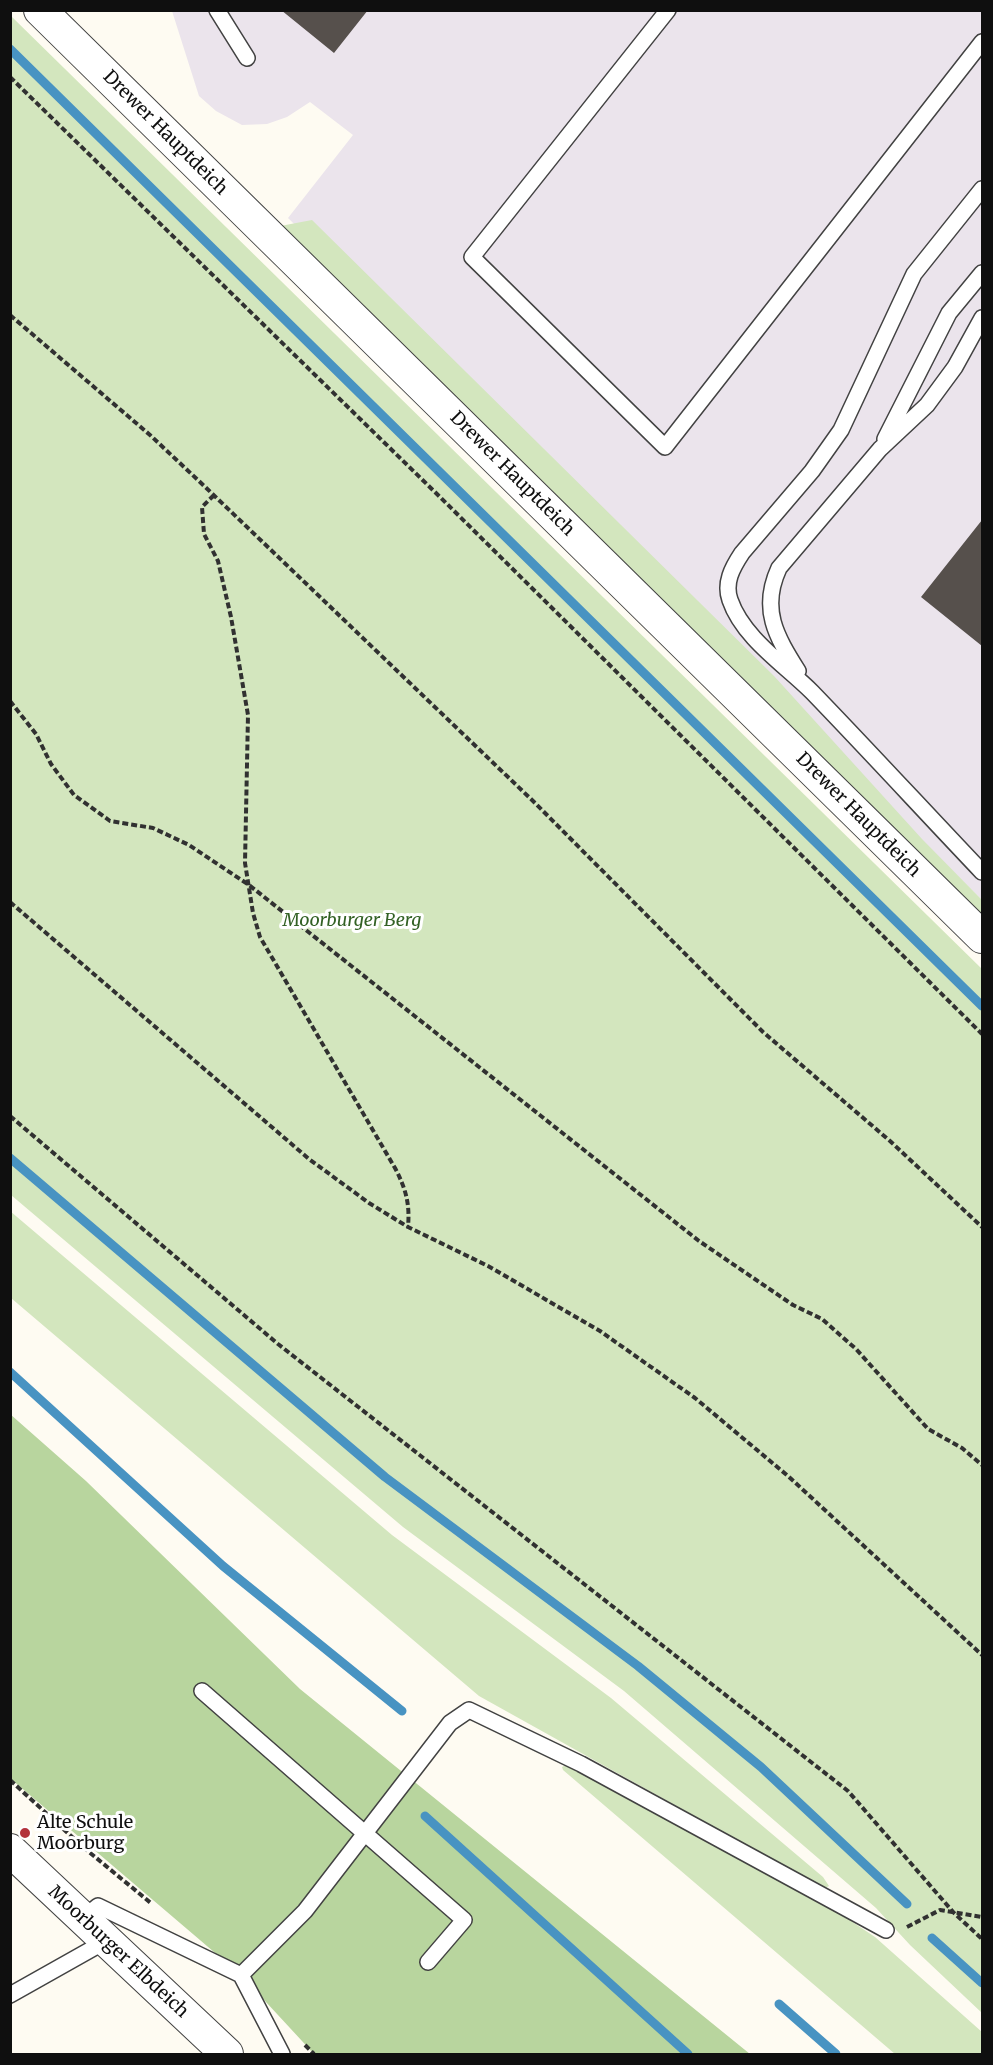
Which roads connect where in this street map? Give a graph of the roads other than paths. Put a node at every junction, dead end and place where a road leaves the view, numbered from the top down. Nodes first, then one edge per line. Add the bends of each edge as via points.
1 (40, 10) edge
2 (217, 10) edge
3 (668, 10) edge
4 (982, 42) edge
5 (248, 58) dead end
6 (982, 189) edge
7 (982, 273) edge
8 (982, 318) edge
9 (880, 449) junction
10 (811, 692) junction
11 (982, 872) edge
12 (982, 937) edge
13 (201, 1691) dead end
14 (366, 1834) junction
15 (10, 1850) edge
16 (82, 1919) junction
17 (886, 1930) road end
18 (106, 1941) junction
19 (428, 1962) dead end
20 (241, 1975) junction
21 (10, 1995) edge
22 (226, 2055) edge
23 (282, 2055) edge

1 - 12 street, Drewer Hauptdeich
2 - 5 lane
3 - 4 lane via 472,257 665,447
6 - 10 lane via 914,274 841,430 732,567 728,585 735,611 748,631
7 - 9 lane via 949,313
8 - 9 lane via 955,367 927,405
9 - 10 lane via 796,546 771,585 771,618
10 - 11 lane
13 - 14 lane
14 - 17 lane via 450,1723 468,1710 580,1764
14 - 19 lane via 464,1920
14 - 20 lane via 305,1911
15 - 16 street, Moorburger Elbdeich
16 - 18 street, Moorburger Elbdeich
16 - 20 lane via 98,1906
18 - 21 lane
18 - 22 street, Moorburger Elbdeich
20 - 23 lane

